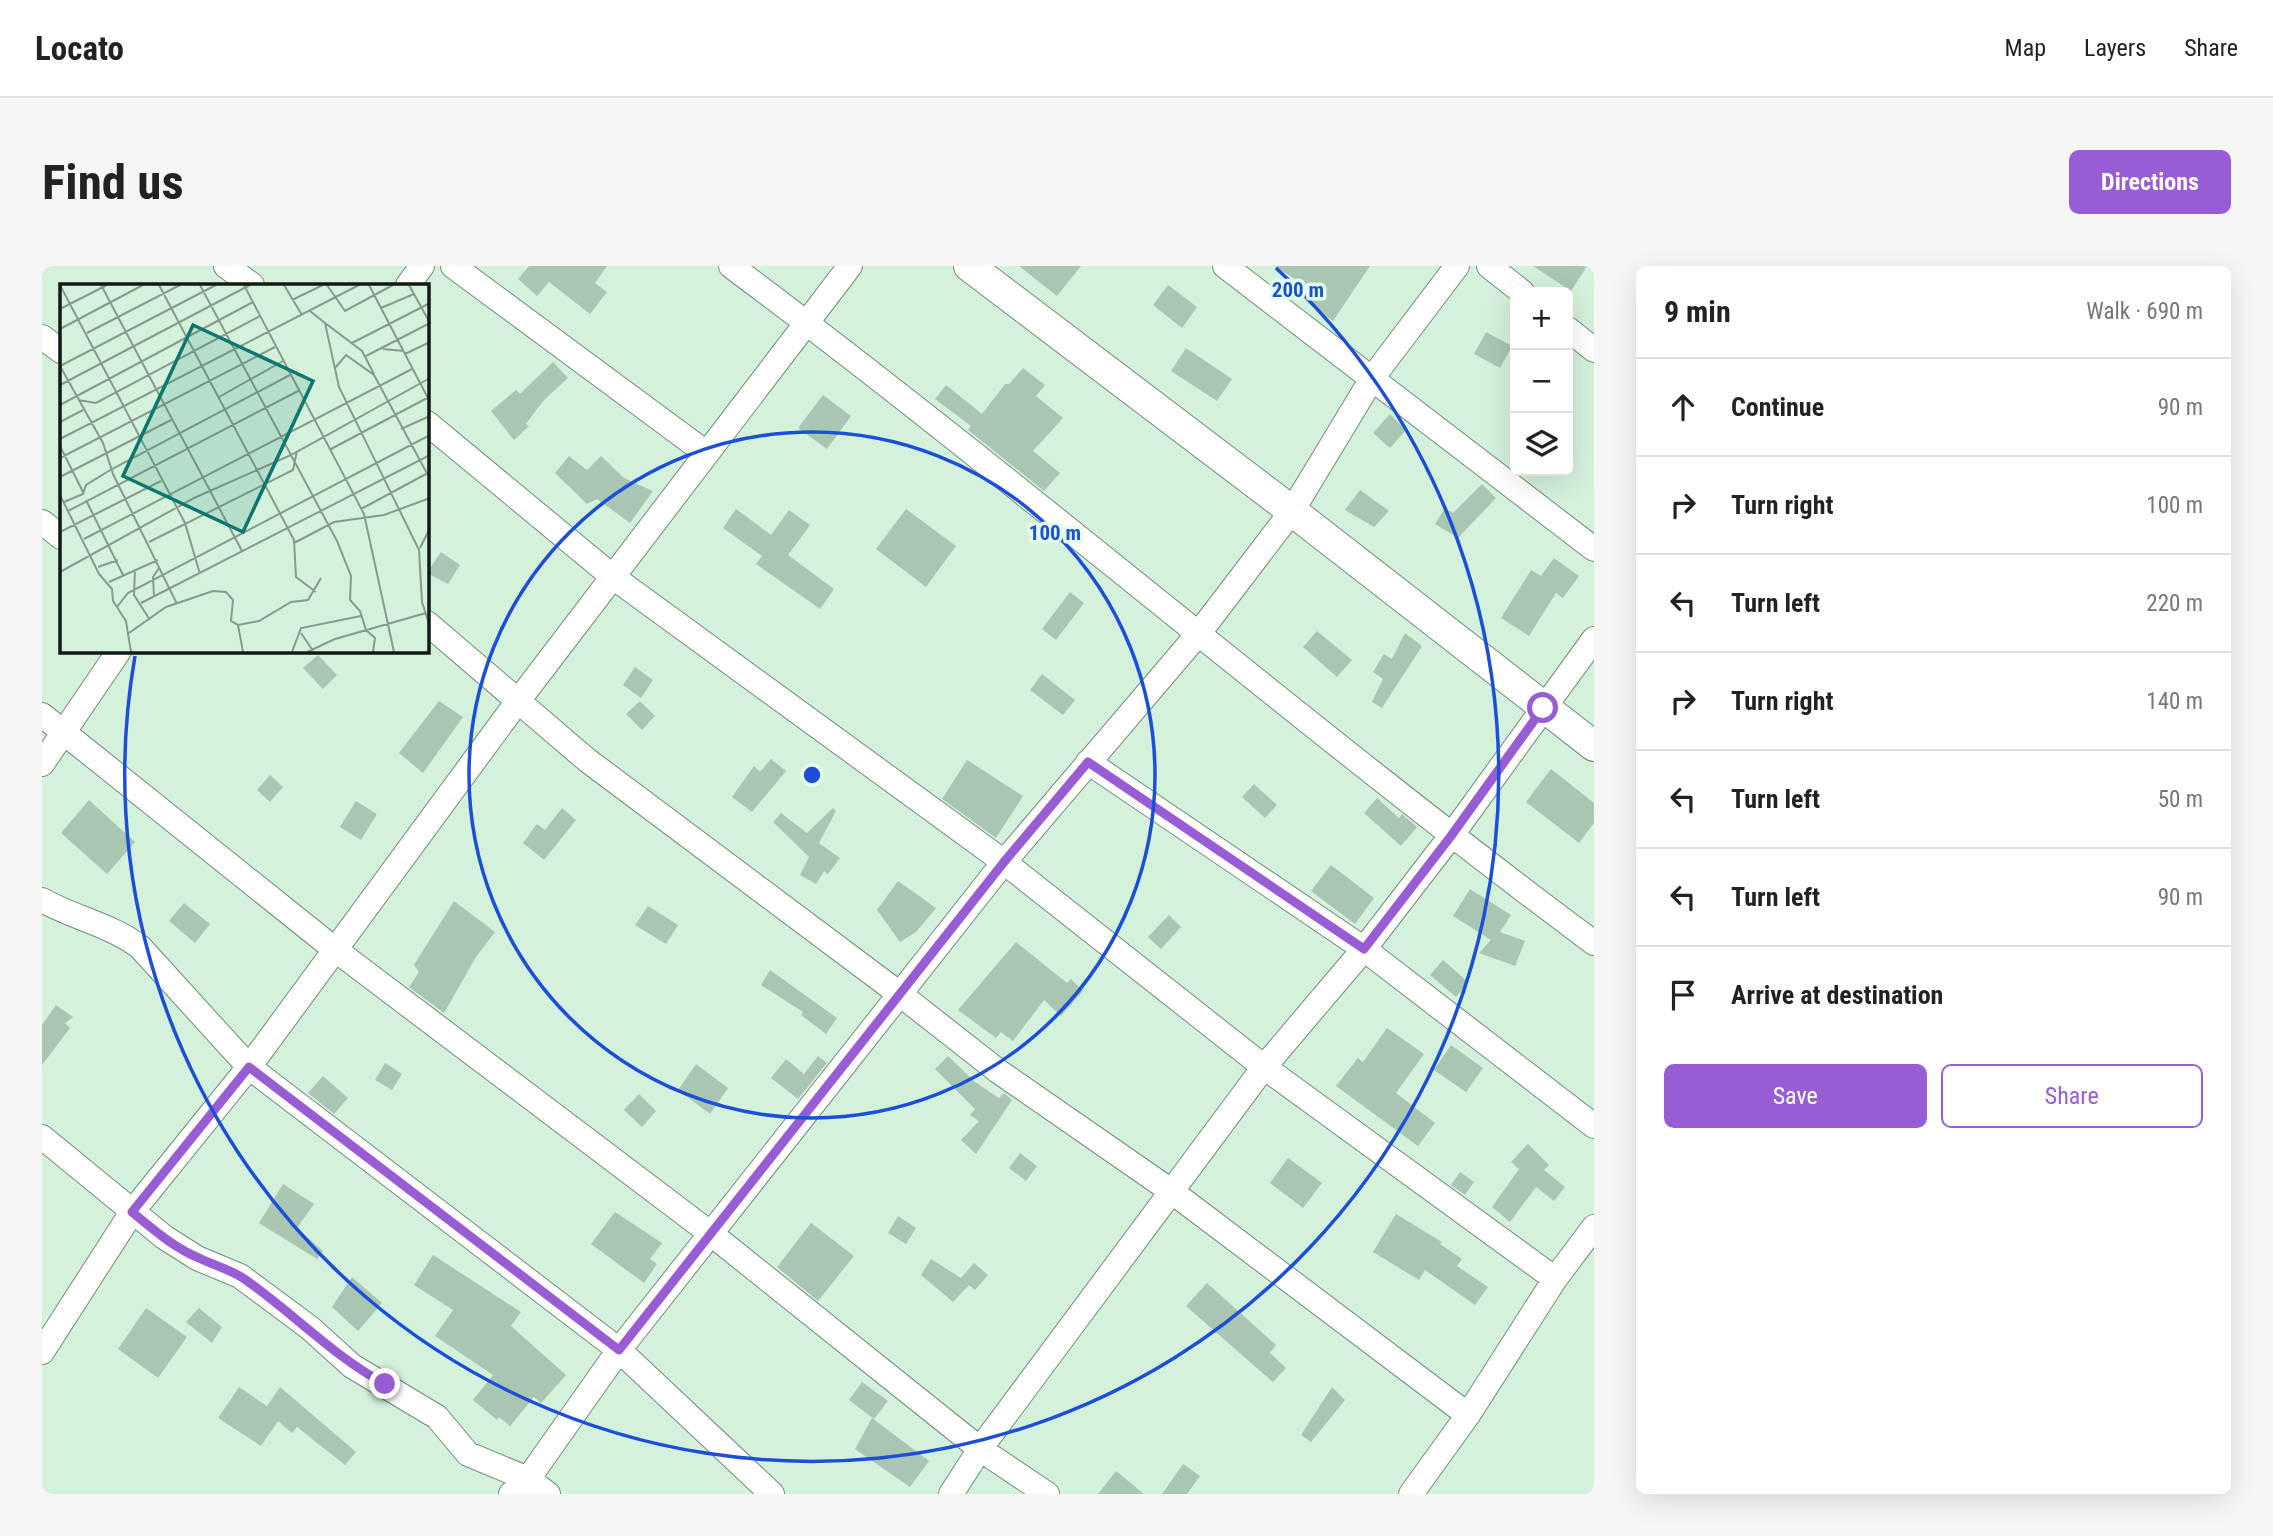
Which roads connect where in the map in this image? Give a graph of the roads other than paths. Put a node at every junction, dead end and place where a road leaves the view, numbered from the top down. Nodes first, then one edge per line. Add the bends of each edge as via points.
1 (226, 266) edge
2 (422, 266) edge
3 (453, 266) edge
4 (731, 266) edge
5 (850, 266) edge
6 (969, 266) edge
7 (1225, 266) edge
8 (1457, 266) edge
9 (1489, 266) edge
10 (251, 284) edge
11 (409, 284) edge
12 (1515, 287) edge
13 (807, 323) junction
14 (1573, 333) edge
15 (42, 337) edge
16 (60, 350) edge
17 (1594, 350) edge
18 (1373, 377) junction
19 (429, 425) edge
20 (706, 453) junction
21 (1292, 511) junction
22 (42, 522) edge
23 (60, 536) edge
24 (1594, 549) edge
25 (613, 577) junction
26 (429, 625) edge
27 (1199, 633) junction
28 (1594, 639) edge
29 (118, 653) edge
30 (518, 701) junction
31 (1543, 708) junction
32 (42, 715) edge
33 (64, 731) junction
34 (1594, 746) edge
35 (1088, 762) junction
36 (42, 764) edge
37 (1451, 836) junction
38 (1004, 862) junction
39 (42, 900) edge
40 (1594, 943) edge
41 (333, 948) junction
42 (1364, 949) junction
43 (901, 995) junction
44 (249, 1067) junction
45 (1264, 1067) junction
46 (1594, 1126) edge
47 (42, 1137) edge
48 (1171, 1191) junction
49 (132, 1212) junction
50 (1594, 1227) edge
51 (710, 1233) junction
52 (1555, 1279) junction
53 (619, 1350) junction
54 (42, 1352) edge
55 (1468, 1415) junction
56 (979, 1449) junction
57 (519, 1487) edge
58 (548, 1494) edge
59 (772, 1494) edge
60 (951, 1494) edge
61 (1047, 1494) edge
62 (1411, 1494) edge

1 - 10 street
2 - 11 street
3 - 20 street
4 - 13 street
5 - 13 street
6 - 21 street
7 - 18 street
8 - 18 street
9 - 12 street
13 - 20 street
13 - 27 street
14 - 17 street
15 - 16 street
18 - 21 street
18 - 24 street
19 - 25 street
20 - 25 street
21 - 27 street
21 - 31 street
22 - 23 street
25 - 30 street
25 - 38 street
26 - 30 street
27 - 35 street
27 - 37 street
28 - 31 street
29 - 33 street
30 - 41 street
30 - 43 street via 587,760
31 - 34 street
31 - 37 street
32 - 33 street
33 - 36 street
33 - 41 street
35 - 38 street
35 - 42 street
37 - 40 street
37 - 42 street
38 - 43 street
38 - 45 street
39 - 44 street via 140,947
41 - 44 street
41 - 51 street
42 - 45 street
42 - 46 street
43 - 48 street via 998,1071
43 - 51 street
44 - 49 street
44 - 53 street
45 - 48 street
45 - 52 street
47 - 49 street
48 - 55 street
48 - 56 street
49 - 54 street
49 - 57 street via 197,1258 240,1276 352,1366 437,1417 468,1454
50 - 52 street
51 - 53 street
51 - 56 street
52 - 55 street
53 - 57 street
53 - 59 street
55 - 62 street
56 - 60 street
56 - 61 street
57 - 58 street

